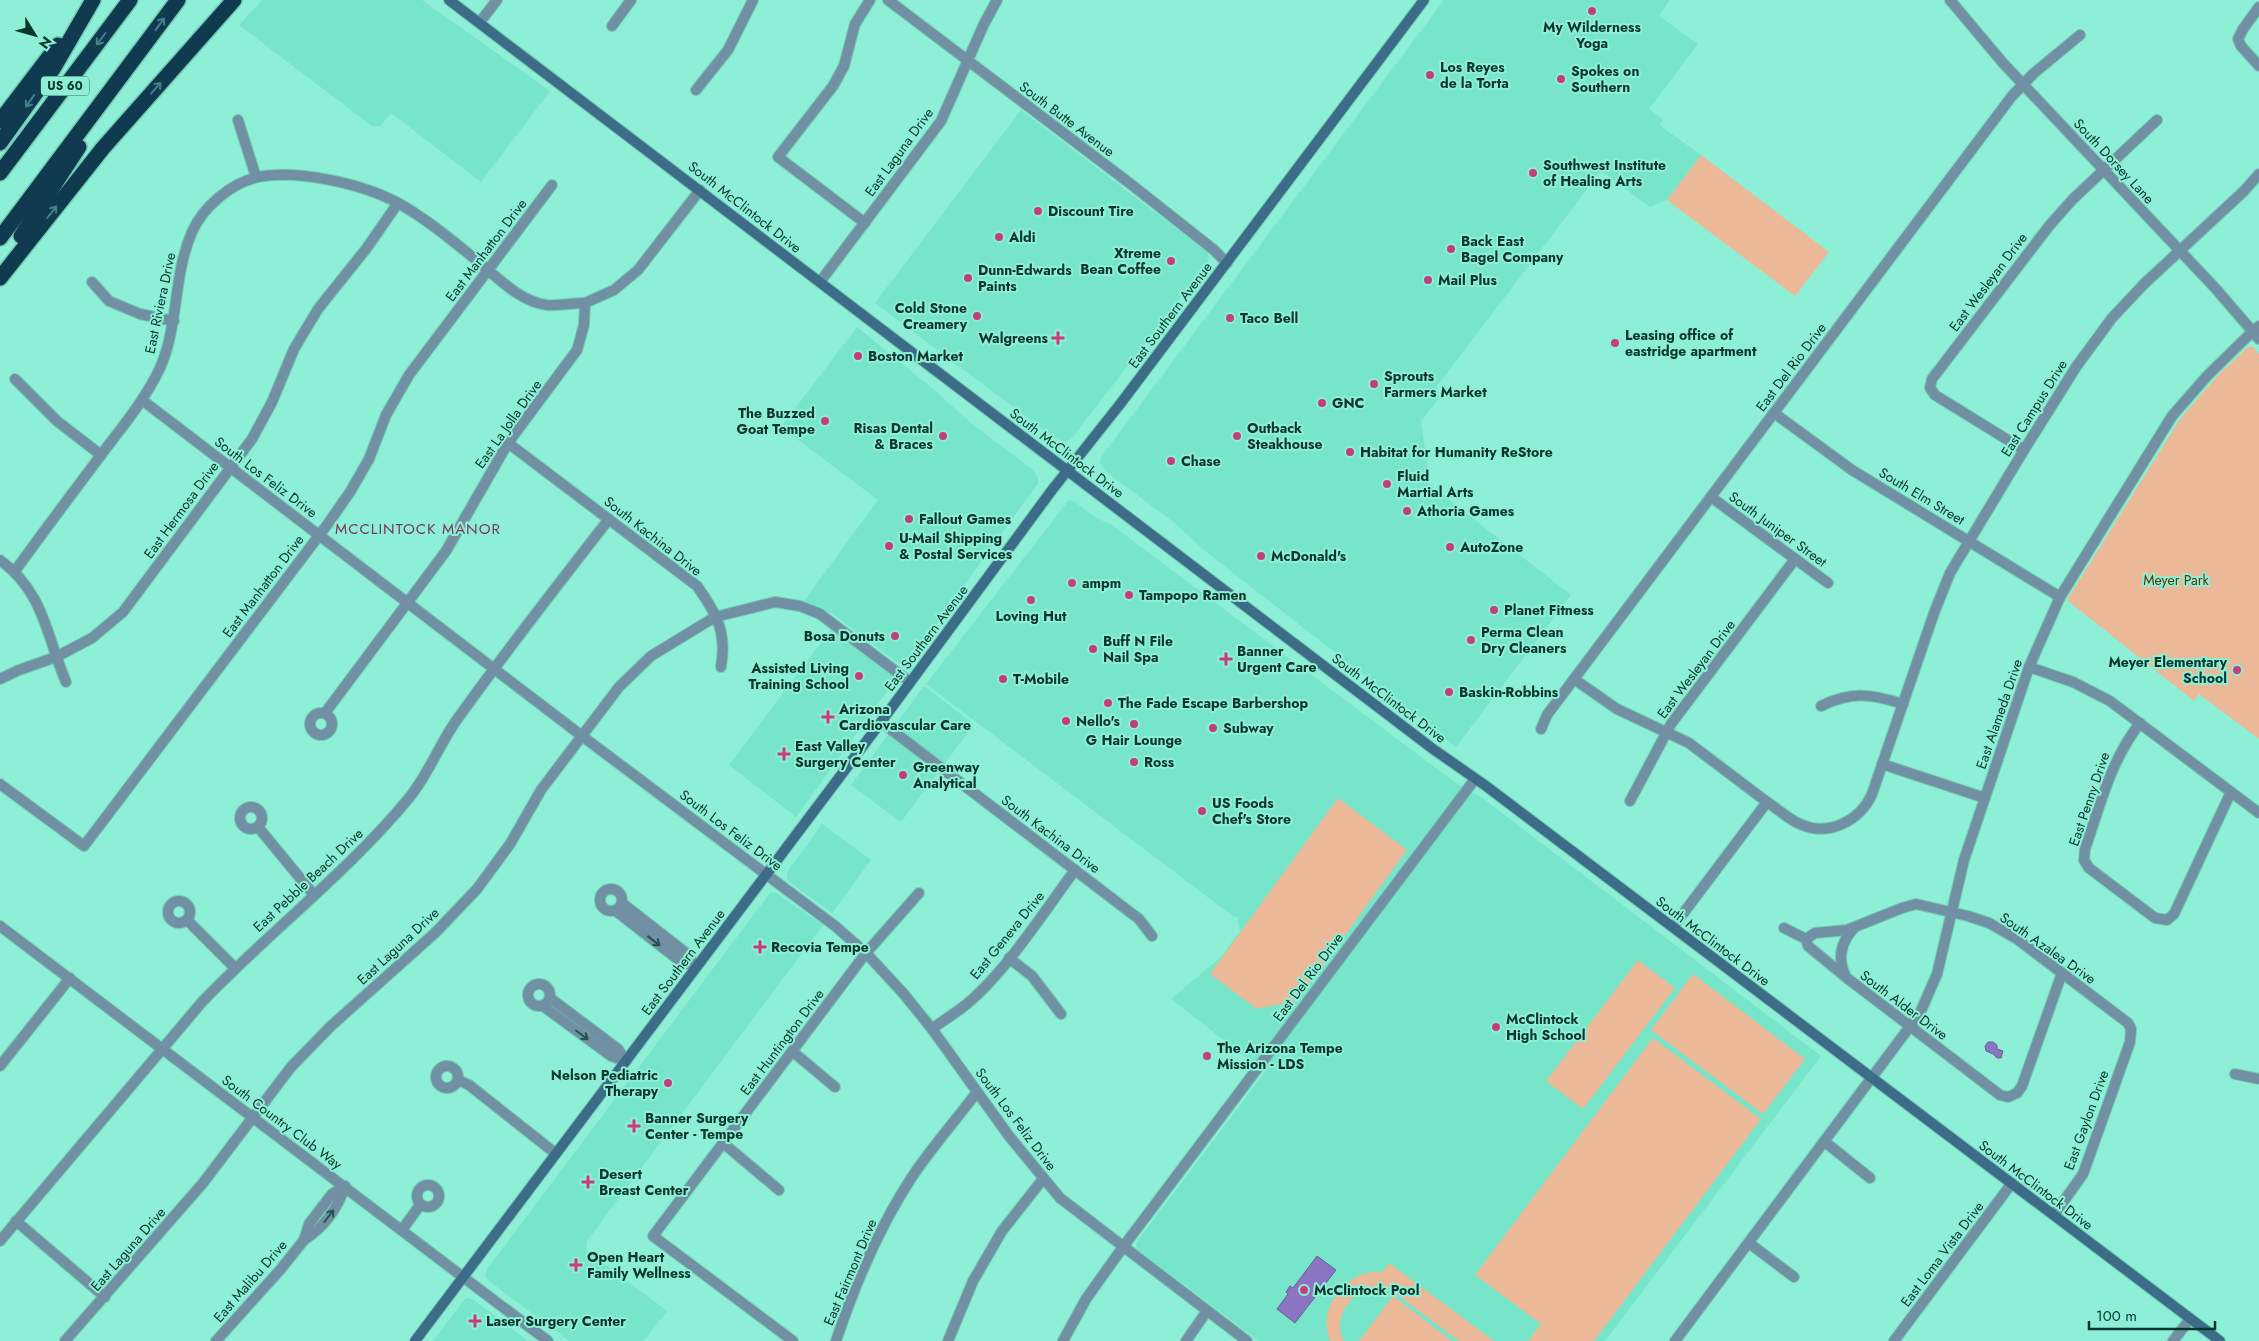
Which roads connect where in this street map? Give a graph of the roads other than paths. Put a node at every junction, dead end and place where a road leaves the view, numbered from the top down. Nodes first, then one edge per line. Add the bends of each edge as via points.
1 (93, 0) edge
2 (130, 0) edge
3 (178, 0) edge
4 (234, 0) edge
5 (449, 0) edge
6 (497, 0) edge
7 (631, 0) edge
8 (753, 0) edge
9 (870, 0) edge
10 (888, 0) edge
11 (997, 0) edge
12 (1424, 0) edge
13 (1950, 0) edge
14 (2259, 7) edge
15 (480, 22) junction
16 (612, 26) dead end
17 (2080, 35) dead end
18 (58, 45) dead end
19 (969, 61) junction
20 (2259, 66) edge
21 (121, 77) junction
22 (2022, 84) junction
23 (696, 90) dead end
24 (238, 120) dead end
25 (2157, 120) dead end
26 (0, 121) edge
27 (0, 143) edge
28 (2104, 170) junction
29 (0, 173) edge
30 (2259, 174) edge
31 (256, 177) junction
32 (552, 185) dead end
33 (700, 190) junction
34 (398, 203) junction
35 (865, 223) junction
36 (0, 238) edge
37 (2180, 251) junction
38 (1227, 263) junction
39 (0, 265) edge
40 (488, 270) junction
41 (0, 278) edge
42 (92, 282) dead end
43 (820, 282) junction
44 (586, 303) junction
45 (174, 321) junction
46 (2257, 332) edge
47 (15, 379) dead end
48 (142, 400) junction
49 (1774, 413) junction
50 (508, 443) junction
51 (2024, 450) junction
52 (101, 455) junction
53 (230, 467) junction
54 (1068, 471) junction
55 (1711, 497) junction
56 (609, 519) junction
57 (319, 535) junction
58 (1968, 540) junction
59 (1795, 559) junction
60 (0, 560) edge
61 (14, 571) junction
62 (1828, 583) dead end
63 (2060, 597) junction
64 (408, 602) junction
65 (715, 617) junction
66 (56, 657) junction
67 (721, 667) dead end
68 (2029, 667) junction
69 (494, 668) junction
70 (0, 679) edge
71 (1574, 679) junction
72 (66, 682) dead end
73 (910, 682) junction
74 (1903, 704) junction
75 (1821, 706) dead end
76 (325, 713) dead end
77 (881, 722) junction
78 (2140, 723) junction
79 (1541, 729) dead end
80 (1666, 731) junction
81 (582, 736) junction
82 (1882, 764) junction
83 (1476, 779) junction
84 (0, 784) edge
85 (2231, 792) junction
86 (1985, 798) junction
87 (1630, 801) dead end
88 (1767, 802) junction
89 (2259, 813) edge
90 (258, 827) dead end
91 (1075, 870) junction
92 (766, 874) junction
93 (919, 893) dead end
94 (314, 895) junction
95 (619, 907) dead end
96 (1951, 911) junction
97 (187, 920) dead end
98 (0, 926) edge
99 (1672, 927) junction
100 (1784, 928) dead end
101 (1854, 928) junction
102 (1152, 936) dead end
103 (1806, 939) junction
104 (866, 953) junction
105 (1009, 958) junction
106 (696, 967) junction
107 (235, 968) junction
108 (2062, 974) junction
109 (70, 978) junction
110 (1847, 978) junction
111 (546, 1002) dead end
112 (1061, 1014) dead end
113 (1910, 1027) junction
114 (932, 1029) junction
115 (2131, 1029) joint
116 (164, 1050) junction
117 (792, 1051) junction
118 (626, 1060) junction
119 (0, 1066) edge
120 (2235, 1074) dead end
121 (1872, 1078) junction
122 (2259, 1079) edge
123 (458, 1080) dead end
124 (835, 1087) dead end
125 (977, 1092) junction
126 (253, 1117) junction
127 (1825, 1142) junction
128 (723, 1143) junction
129 (556, 1152) junction
130 (1870, 1178) dead end
131 (1043, 1179) junction
132 (2012, 1184) junction
133 (345, 1186) junction
134 (779, 1190) dead end
135 (420, 1205) dead end
136 (2054, 1215) junction
137 (16, 1221) junction
138 (402, 1230) junction
139 (0, 1241) edge
140 (1749, 1243) junction
141 (1123, 1247) junction
142 (463, 1277) junction
143 (1794, 1277) dead end
144 (105, 1297) junction
145 (1207, 1311) junction
146 (2190, 1319) junction
147 (224, 1333) junction
148 (65, 1341) edge
149 (216, 1341) edge
150 (232, 1341) edge
151 (415, 1341) edge
152 (548, 1341) edge
153 (793, 1341) edge
154 (836, 1341) edge
155 (948, 1341) edge
156 (1063, 1341) edge
157 (1186, 1341) edge
158 (1247, 1341) edge
159 (1675, 1341) edge
160 (1894, 1341) edge
161 (2173, 1341) edge
162 (2220, 1341) edge

1 -> 27 highway via 53,69
2 -> 29 highway, US 60
21 -> 3 highway, US 60
41 -> 4 highway via 103,148
5 - 15 main road, South McClintock Drive
6 - 15 street
7 - 16 street
8 - 23 street via 728,50
9 - 35 street via 855,24 844,66 833,86 778,157
10 - 19 street, South Butte Avenue
11 - 19 street, East Laguna Drive
12 - 38 main road, East Southern Avenue
13 - 22 street, South Dorsey Lane
14 - 20 street via 2238,39
15 - 33 main road, South McClintock Drive
17 - 22 street, East Del Rio Drive
18 - 26 highway
19 - 35 street, East Laguna Drive via 941,121
19 - 38 street, South Butte Avenue via 1132,185
21 - 36 highway, US 60
21 - 39 highway via 60,180
22 - 28 street, South Dorsey Lane
22 - 49 street, East Del Rio Drive
24 - 31 street
25 - 28 street, East Wesleyan Drive
28 - 37 street, South Dorsey Lane
28 - 51 street, East Wesleyan Drive via 2061,211 2036,241 1931,384 1932,392 1939,398
30 - 37 street, East Campus Drive
31 - 34 street, East Riviera Drive via 281,174 327,180 368,190
31 - 45 street, East Riviera Drive via 220,196 207,208 192,231 183,258
32 - 40 street, East Manhatton Drive
33 - 43 main road, South McClintock Drive
33 - 44 street via 626,283
34 - 40 street, East Riviera Drive
34 - 53 street, East Hermosa Drive via 318,308 294,349 252,439
35 - 43 street, East Laguna Drive
37 - 46 street, South Dorsey Lane
37 - 51 street, East Campus Drive via 2134,294 2098,336
38 - 54 main road, East Southern Avenue
40 - 44 street, East Riviera Drive via 518,294 534,301 547,305
40 - 57 street, East Manhatton Drive via 409,375 386,415 350,492
42 - 45 street via 109,301 140,314
43 - 54 main road, South McClintock Drive
44 - 50 street, East La Jolla Drive via 577,350
45 - 48 street, East Riviera Drive via 160,366
46 - 63 street, East Alameda Drive via 2207,376 2172,416
47 - 52 street via 57,421
48 - 52 street, East Riviera Drive
48 - 53 street, South Los Feliz Drive
49 - 55 street, East Del Rio Drive
49 - 58 street, South Elm Street via 1852,470
50 - 56 street, South Kachina Drive
50 - 64 street, East La Jolla Drive via 461,528
51 - 58 street, East Campus Drive
52 - 61 street, East Riviera Drive
53 - 57 street, South Los Feliz Drive
53 - 66 street, East Hermosa Drive via 122,612 92,638
54 - 73 main road, East Southern Avenue
54 - 83 main road, South McClintock Drive
55 - 59 street, South Juniper Street
55 - 71 street, East Del Rio Drive
56 - 65 street, South Kachina Drive via 697,586
56 - 69 street, East Pebble Beach Drive
57 - 64 street, South Los Feliz Drive
57 - 84 street, East Manhatton Drive via 84,846
58 - 63 street, South Elm Street
58 - 74 street, East Campus Drive via 1938,601
59 - 62 street, South Juniper Street
59 - 80 street, East Wesleyan Drive
60 - 61 street
61 - 66 street via 39,604
63 - 68 street, East Alameda Drive
64 - 69 street, South Los Feliz Drive
64 - 76 street, East La Jolla Drive
65 - 67 street via 724,640
65 - 73 street via 775,602 800,606 820,614
65 - 81 street, East Laguna Drive via 651,656 619,686
66 - 70 street, East Hermosa Drive
66 - 72 street
68 - 78 street via 2091,690
68 - 86 street, East Alameda Drive
69 - 81 street, South Los Feliz Drive
69 - 94 street, East Pebble Beach Drive via 453,725 411,796 366,848
71 - 79 street, East Del Rio Drive via 1547,715
71 - 80 street via 1617,709
73 - 77 main road, East Southern Avenue
74 - 75 street via 1861,695 1843,697
74 - 82 street, East Campus Drive
77 - 91 street, South Kachina Drive
77 - 92 main road, East Southern Avenue
78 - 85 street
78 - 85 street, East Penny Drive via 2111,771 2084,860 2089,868 2155,918 2167,920 2176,910
80 - 87 street, East Wesleyan Drive
80 - 88 street via 1689,743
81 - 92 street, South Los Feliz Drive
81 - 126 street, East Laguna Drive via 541,790 510,844 477,889 436,933 331,1026 291,1067
82 - 86 street
82 - 88 street, East Campus Drive via 1865,807 1841,825 1806,827
83 - 99 main road, South McClintock Drive
83 - 141 street, East Del Rio Drive
85 - 89 street
86 - 96 street, East Alameda Drive
88 - 99 street
90 - 94 street
91 - 102 street, South Kachina Drive via 1139,919
91 - 105 street, East Geneva Drive
92 - 104 street, South Los Feliz Drive
92 - 106 main road, East Southern Avenue
93 - 104 street, East Huntington Drive
94 - 107 street, East Pebble Beach Drive
95 - 106 street via 680,961
96 - 101 street, South Azalea Drive via 1923,905 1910,906
96 - 108 street, South Azalea Drive via 1989,923 2017,939
96 - 113 street, East Alameda Drive via 1934,984
97 - 107 street
98 - 109 street, South Country Club Way
99 - 121 main road, South McClintock Drive
100 - 103 street, South Alder Drive
101 - 103 street, South Azalea Drive via 1814,933
101 - 110 street via 1840,951 1840,962
103 - 110 street, South Alder Drive via 1811,949
104 - 114 street, South Los Feliz Drive
104 - 117 street, East Huntington Drive
105 - 112 street via 1032,976
105 - 114 street, East Geneva Drive via 964,1006
106 - 118 main road, East Southern Avenue
107 - 116 street, East Pebble Beach Drive via 202,1002
108 - 113 street, South Alder Drive via 2022,1086 2013,1096 2000,1095
108 - 115 street, South Azalea Drive via 2124,1020
109 - 116 street, South Country Club Way
109 - 119 street
110 - 113 street, South Alder Drive
111 - 118 street via 611,1056
113 - 121 street, East Alameda Drive
114 - 125 street, South Los Feliz Drive
115 - 136 street, East Gaylon Drive via 2130,1042 2087,1163 2076,1186
116 - 126 street, South Country Club Way
116 - 137 street, East Pebble Beach Drive
117 - 124 street
117 - 128 street, East Huntington Drive
118 - 129 main road, East Southern Avenue
120 - 122 street
121 - 127 street, East Alameda Drive
121 - 132 main road, South McClintock Drive
123 - 129 street
125 - 131 street, South Los Feliz Drive
125 - 154 street, East Fairmont Drive via 912,1177 881,1231
126 - 133 street, South Country Club Way
126 - 144 street, East Laguna Drive via 203,1184
127 - 130 street
127 - 140 street, East Alameda Drive
128 - 134 street
128 - 153 street, East Huntington Drive via 653,1236
129 - 142 main road, East Southern Avenue
131 - 141 street, South Los Feliz Drive via 1080,1215
131 - 155 street via 1002,1231 973,1280
132 - 136 main road, South McClintock Drive
132 - 160 street, East Loma Vista Drive
133 - 138 street, South Country Club Way
133 - 147 street, East Malibu Drive via 332,1194 309,1224 304,1240
135 - 138 street
136 - 146 main road, South McClintock Drive
137 - 139 street, East Pebble Beach Drive
137 - 144 street
138 - 142 street, South Country Club Way
140 - 143 street
140 - 159 street, East Alameda Drive
141 - 145 street, South Los Feliz Drive
141 - 156 street, East Del Rio Drive via 1086,1299
142 - 151 main road, East Southern Avenue
142 - 152 street, South Country Club Way
144 - 148 street, East Laguna Drive
145 - 157 street
145 - 158 street, South Los Feliz Drive
146 - 161 street
146 - 162 main road, South McClintock Drive
147 - 149 street, East Malibu Drive
147 - 150 street

